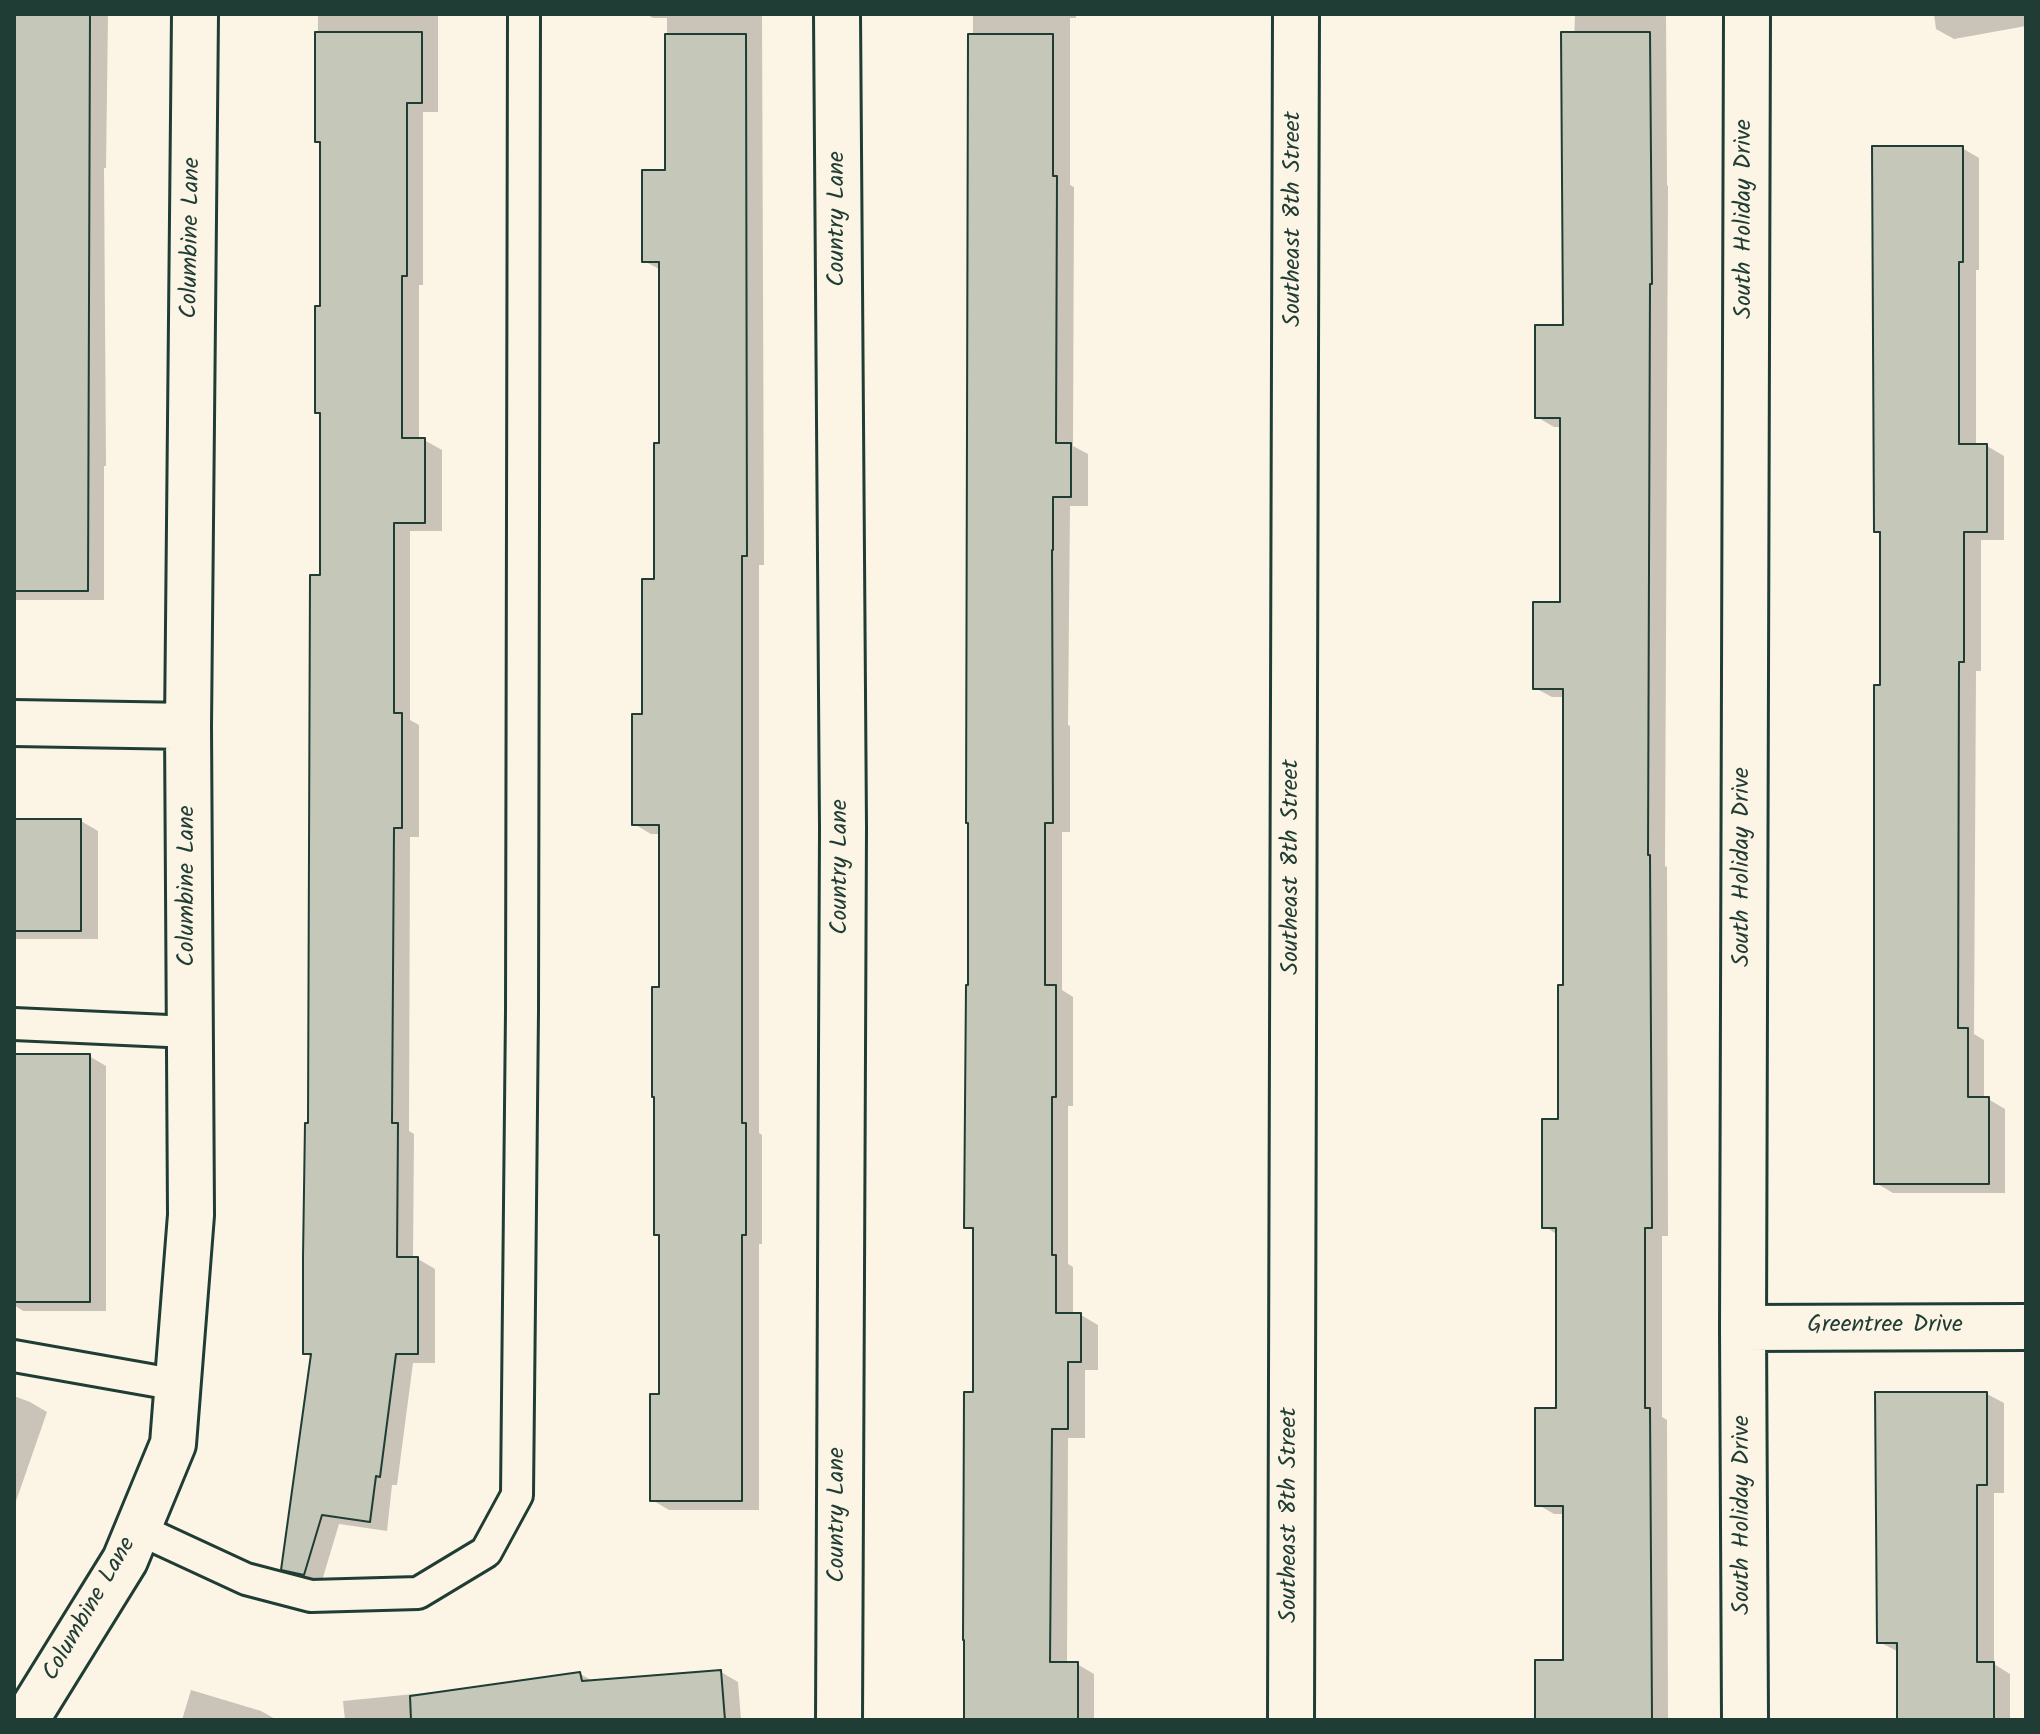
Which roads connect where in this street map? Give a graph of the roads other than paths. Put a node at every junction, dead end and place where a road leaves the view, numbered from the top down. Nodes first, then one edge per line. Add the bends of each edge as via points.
1 (195, 14) edge
2 (524, 14) edge
3 (837, 14) edge
4 (1296, 14) edge
5 (1747, 14) edge
6 (14, 723) edge
7 (188, 726) junction
8 (14, 1024) edge
9 (190, 1032) junction
10 (2026, 1327) edge
11 (1743, 1328) junction
12 (14, 1356) edge
13 (178, 1385) junction
14 (138, 1529) junction
15 (26, 1720) edge
16 (839, 1720) edge
17 (1291, 1720) edge
18 (1745, 1720) edge

1 - 7 street, Columbine Lane
2 - 14 lane via 517,1495 486,1552 418,1593 311,1596 246,1579
3 - 16 street, Country Lane via 843,828
4 - 17 street, Southeast 8th Street
5 - 11 street, South Holiday Drive
6 - 7 street
7 - 9 street, Columbine Lane
8 - 9 lane
9 - 13 street, Columbine Lane via 191,1215
10 - 11 street, Greentree Drive
11 - 18 street, South Holiday Drive
12 - 13 lane
13 - 14 street, Columbine Lane via 173,1444
14 - 15 street, Columbine Lane via 125,1560

